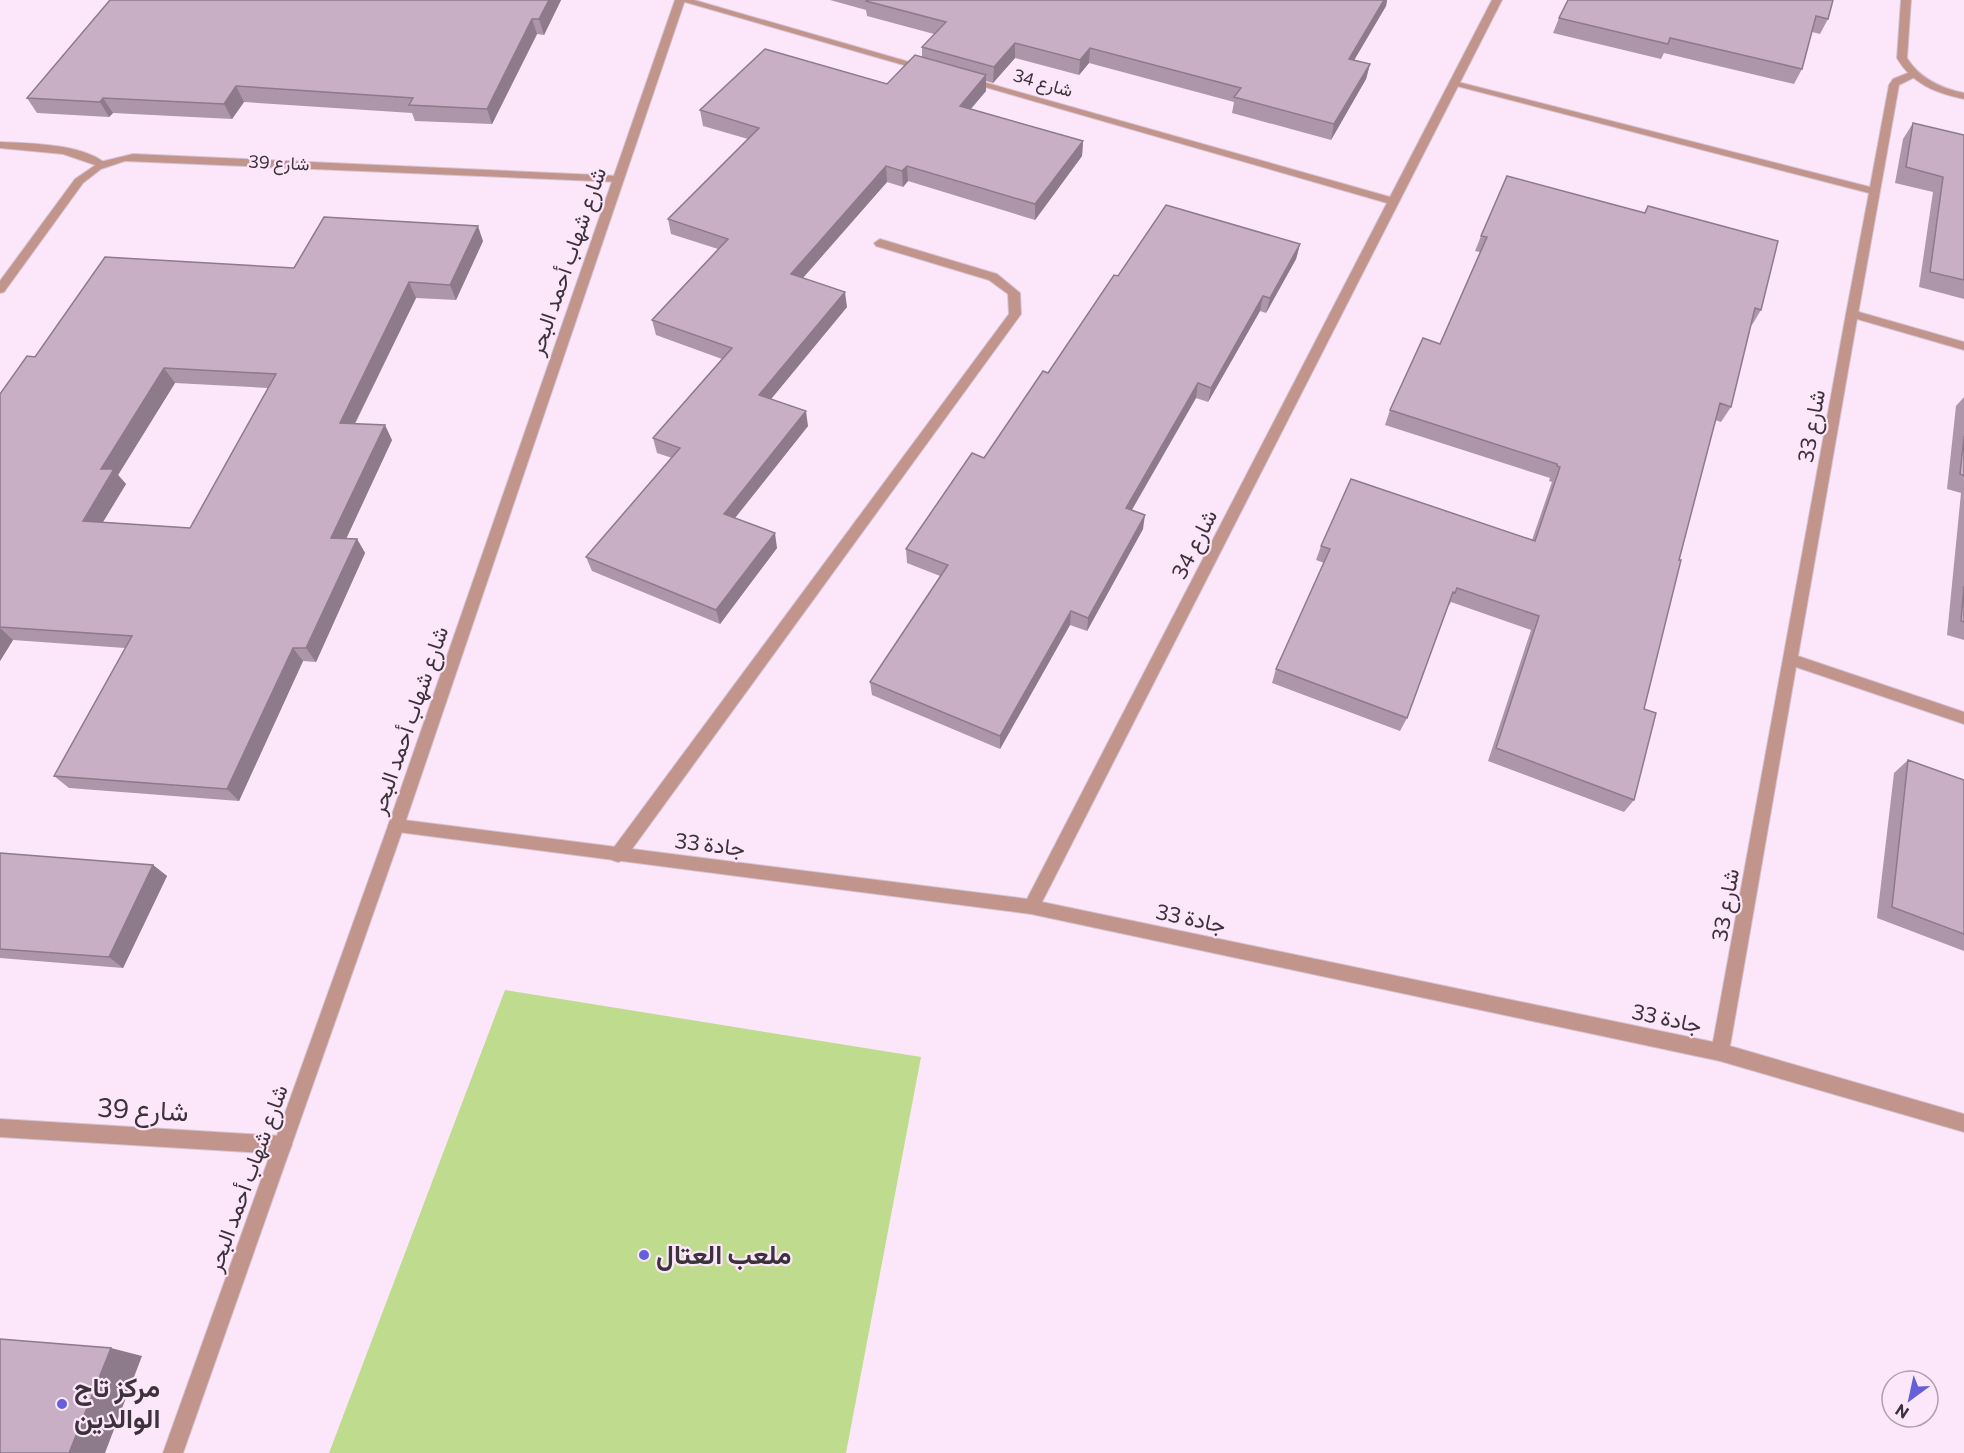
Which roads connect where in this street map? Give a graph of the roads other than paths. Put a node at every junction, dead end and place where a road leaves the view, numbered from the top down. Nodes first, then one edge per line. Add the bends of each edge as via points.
1 (682, 0) edge
2 (1497, 0) edge
3 (1906, 0) edge
4 (935, 71) edge
5 (1913, 74) junction
6 (958, 78) edge
7 (1454, 84) junction
8 (1964, 96) edge
9 (0, 145) edge
10 (101, 164) junction
11 (619, 179) junction
12 (1874, 191) junction
13 (1394, 201) junction
14 (880, 243) dead end
15 (0, 288) edge
16 (1852, 314) junction
17 (1964, 346) edge
18 (1790, 659) junction
19 (1964, 718) edge
20 (396, 826) junction
21 (618, 855) junction
22 (1031, 907) junction
23 (1720, 1052) junction
24 (1964, 1124) edge
25 (0, 1128) edge
26 (283, 1144) junction
27 (173, 1453) edge

1 - 4 street
1 - 11 street, شارع شهاب أحمد البحر
2 - 7 street, شارع 34
3 - 5 street via 1902,58
5 - 8 street
5 - 12 street, شارع 33 via 1894,85
6 - 13 street, شارع 34
7 - 12 street
7 - 13 street, شارع 34
9 - 10 street via 56,148
10 - 11 street, شارع 39 via 133,157
10 - 15 street, شارع 39 via 79,181
11 - 20 street, شارع شهاب أحمد البحر
12 - 16 street, شارع 33
13 - 22 street, شارع 34
14 - 21 street via 993,277 1014,293 1015,314
16 - 17 street
16 - 18 street, شارع 33
18 - 19 street
18 - 23 street, شارع 33
20 - 21 street, جادة 33
20 - 26 street, شارع شهاب أحمد البحر
21 - 22 street, جادة 33
22 - 23 street, جادة 33
23 - 24 street, جادة 33
25 - 26 street, شارع 39
26 - 27 street, شارع شهاب أحمد البحر

